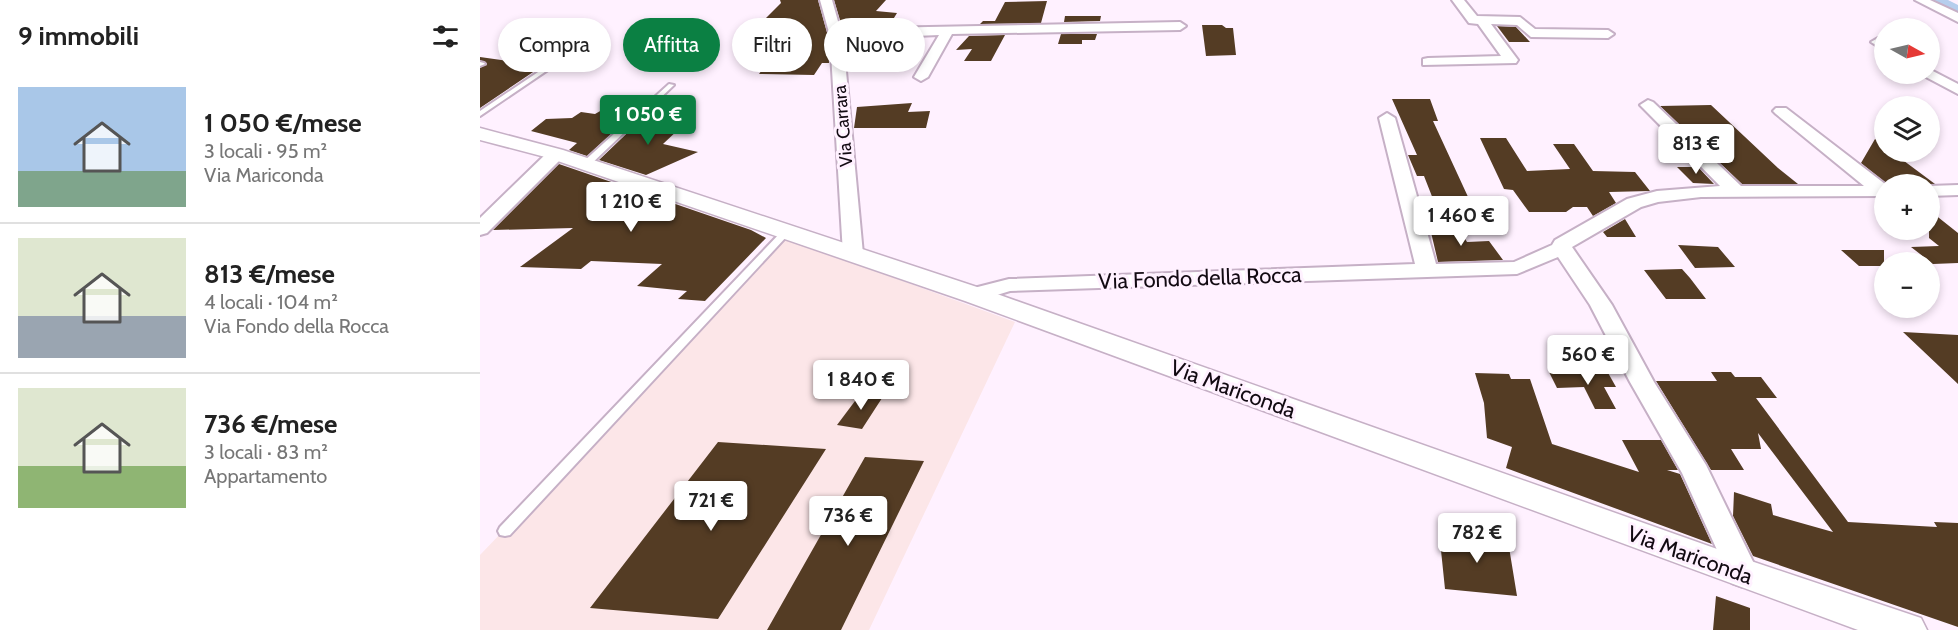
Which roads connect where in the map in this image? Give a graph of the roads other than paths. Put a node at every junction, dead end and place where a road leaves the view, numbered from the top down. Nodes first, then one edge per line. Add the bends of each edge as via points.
1 (826, 0) edge
2 (1458, 0) edge
3 (1921, 0) edge
4 (831, 18) edge
5 (1958, 18) edge
6 (1482, 21) junction
7 (1180, 26) dead end
8 (947, 31) junction
9 (925, 32) edge
10 (1608, 34) dead end
11 (1428, 62) dead end
12 (542, 72) edge
13 (839, 72) edge
14 (921, 77) dead end
15 (1940, 79) edge
16 (671, 85) dead end
17 (1958, 90) edge
18 (1648, 105) dead end
19 (1781, 111) dead end
20 (480, 114) edge
21 (1387, 118) dead end
22 (480, 134) edge
23 (556, 154) junction
24 (586, 164) junction
25 (1874, 184) edge
26 (1940, 190) edge
27 (1958, 190) edge
28 (1874, 191) edge
29 (1736, 192) junction
30 (480, 229) edge
31 (785, 233) junction
32 (1562, 248) junction
33 (853, 254) junction
34 (1427, 270) junction
35 (974, 295) junction
36 (505, 531) dead end
37 (1743, 574) junction
38 (1907, 630) edge

1 - 4 street, Via Carrara
2 - 6 street via 1473,20
3 - 5 street
6 - 10 street via 1520,21 1531,33
6 - 11 street via 1512,59
7 - 8 street
8 - 9 street
8 - 14 street
12 - 20 lane
13 - 33 street, Via Carrara
15 - 17 street
16 - 24 lane
18 - 29 street
19 - 25 street, Via Fondo della Rocca
21 - 34 street
22 - 23 street, Via Mariconda
23 - 24 street, Via Mariconda
23 - 30 street
24 - 31 street, Via Mariconda
26 - 27 street
28 - 29 street, Via Fondo della Rocca
29 - 32 street, Via Fondo della Rocca via 1701,192 1634,203 1576,234
31 - 33 street, Via Mariconda
31 - 36 lane
32 - 34 street, Via Fondo della Rocca via 1517,268
32 - 37 street via 1601,305 1696,472
33 - 35 street, Via Mariconda
34 - 35 street, Via Fondo della Rocca via 1009,285
35 - 37 street, Via Mariconda
37 - 38 street, Via Mariconda

